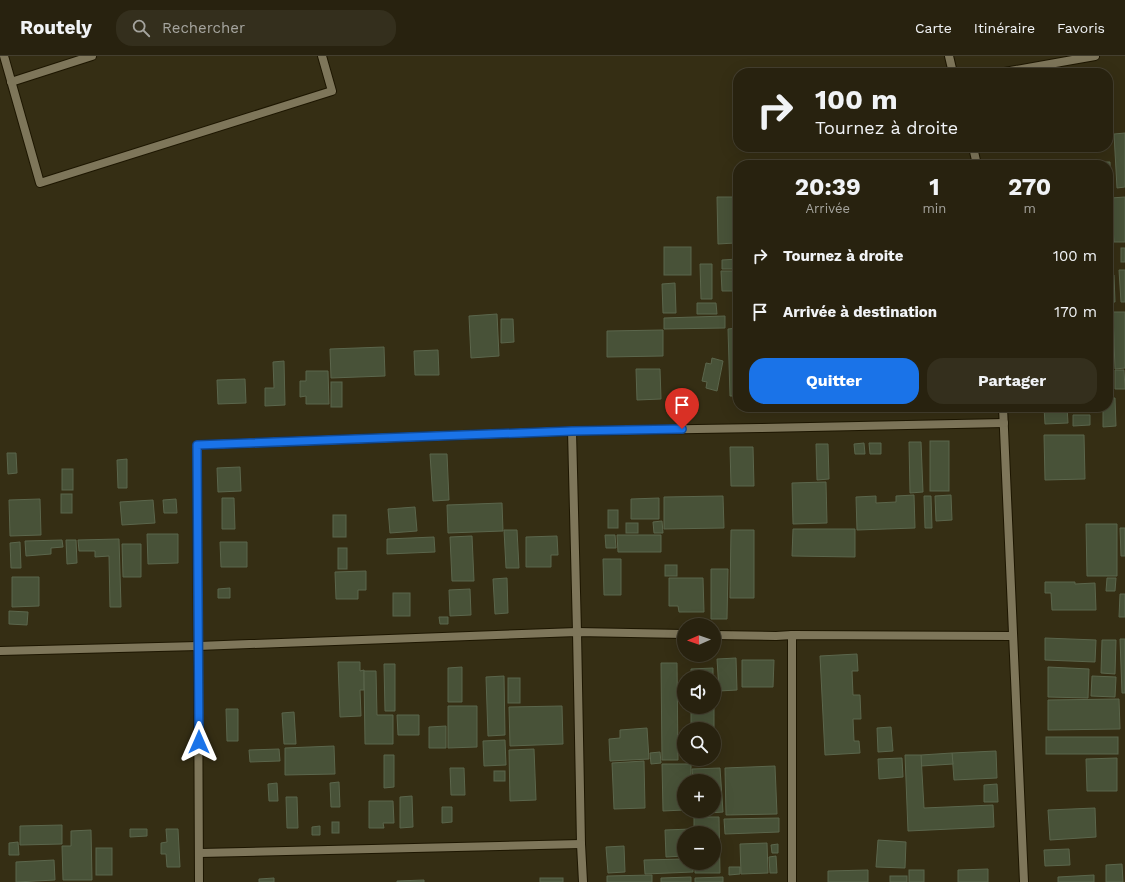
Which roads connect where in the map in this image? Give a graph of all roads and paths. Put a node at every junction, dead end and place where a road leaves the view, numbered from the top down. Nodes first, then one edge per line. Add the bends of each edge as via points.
1 (4, 56) edge
2 (92, 56) edge
3 (322, 56) edge
4 (949, 56) edge
5 (1094, 56) edge
6 (952, 68) edge
7 (1027, 68) edge
8 (11, 82) junction
9 (1003, 412) edge
10 (1004, 423) junction
11 (572, 431) junction
12 (577, 632) junction
13 (677, 634) edge
14 (721, 635) edge
15 (792, 635) junction
16 (1012, 636) junction
17 (198, 646) junction
18 (0, 651) edge
19 (581, 844) junction
20 (200, 853) junction
21 (199, 882) edge
22 (583, 882) edge
23 (792, 882) edge
24 (1024, 882) edge

1 - 8 street
2 - 8 street
3 - 8 street via 332,91 40,183
4 - 6 street
5 - 7 street
9 - 10 street
10 - 11 street
10 - 16 street
11 - 12 street
11 - 17 street via 197,445
12 - 13 street
12 - 17 street
12 - 19 street
14 - 15 street
15 - 16 street
15 - 23 street
16 - 24 street
17 - 18 street
17 - 20 street
19 - 20 street
19 - 22 street
20 - 21 street

